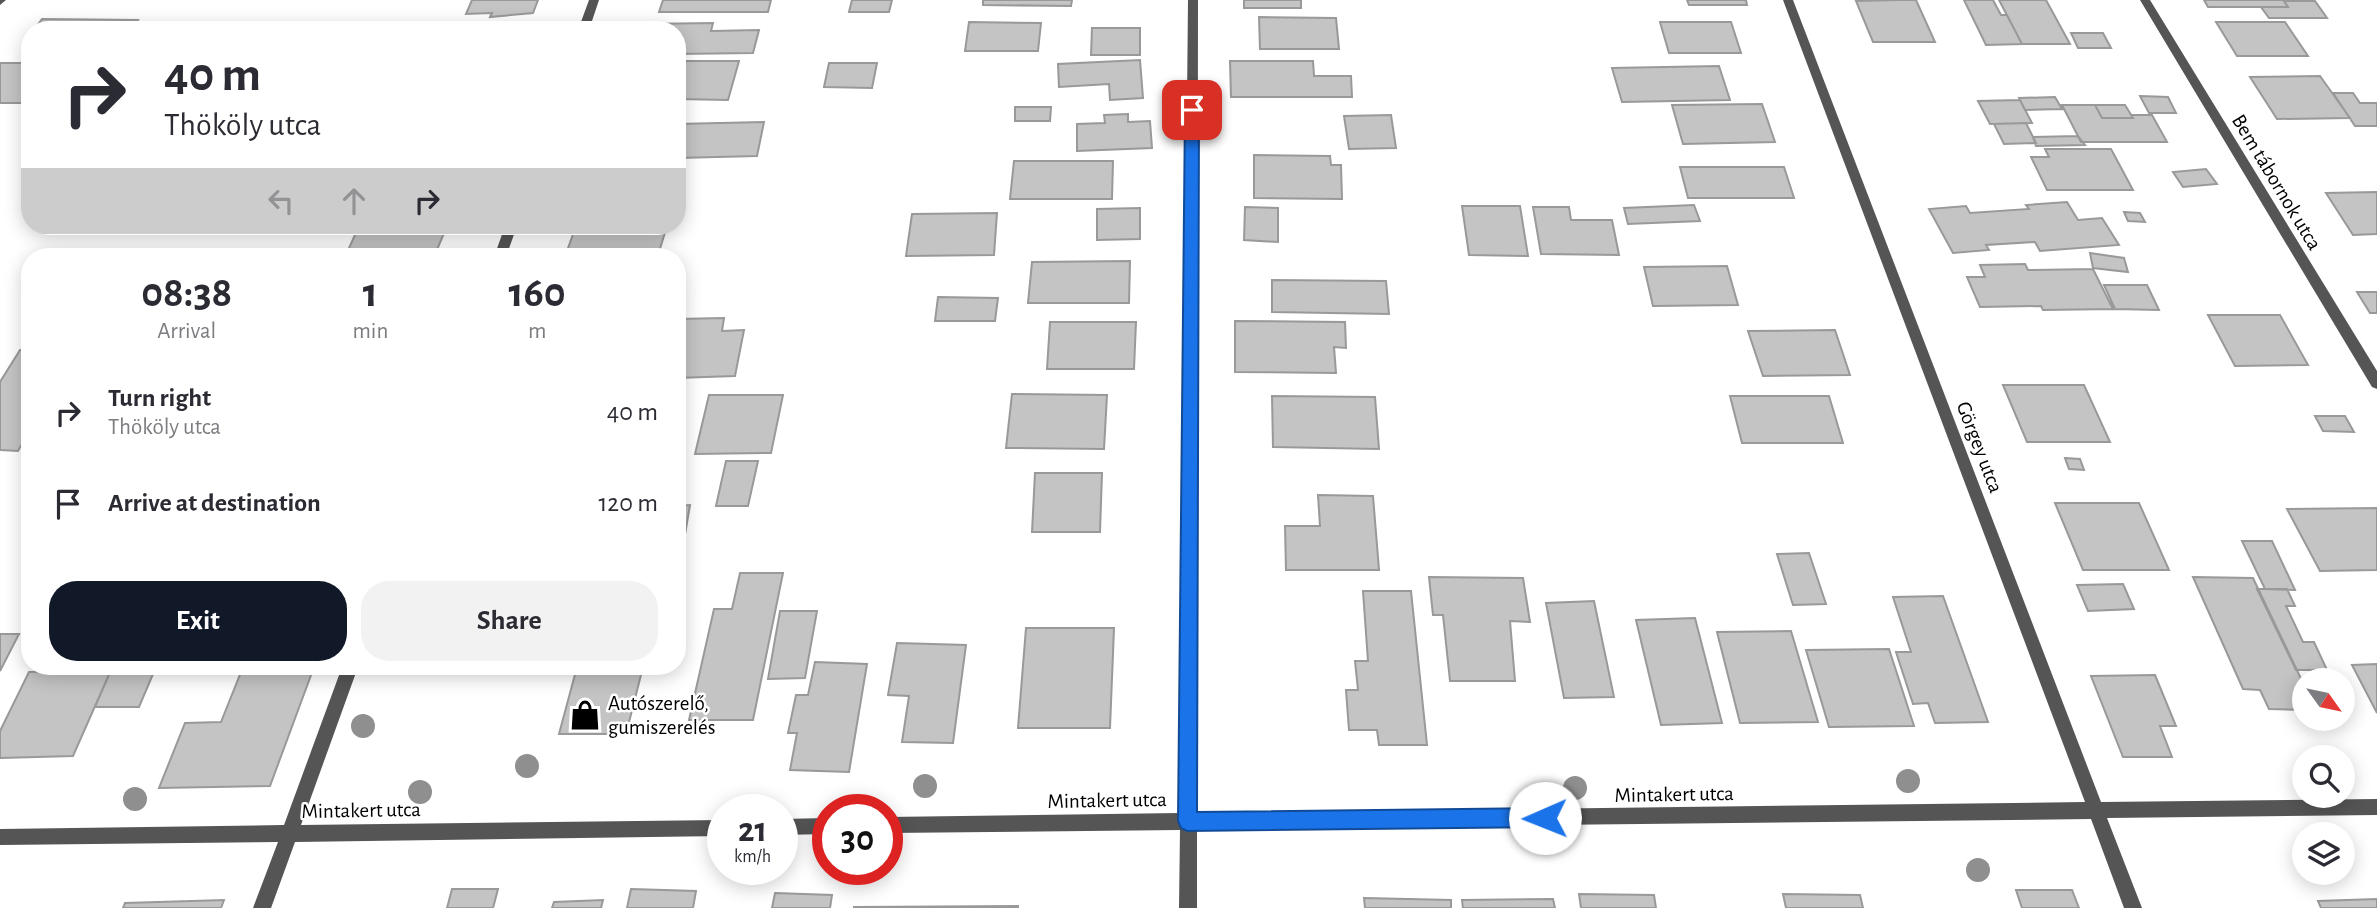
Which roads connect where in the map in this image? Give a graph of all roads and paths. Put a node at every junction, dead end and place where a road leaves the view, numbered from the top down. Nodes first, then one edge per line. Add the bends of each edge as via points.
1 (594, 0) edge
2 (1193, 0) edge
3 (1788, 0) edge
4 (2145, 0) edge
5 (586, 21) edge
6 (2377, 383) edge
7 (347, 675) edge
8 (2377, 807) edge
9 (2096, 812) junction
10 (1187, 821) junction
11 (903, 825) edge
12 (707, 828) edge
13 (289, 834) junction
14 (0, 837) edge
15 (262, 908) edge
16 (1188, 908) edge
17 (2133, 908) edge

1 - 5 street
2 - 10 street
3 - 9 street, Görgey utca
4 - 6 street, Bem tábornok utca
7 - 13 street
8 - 9 street, Mintakert utca
9 - 10 street, Mintakert utca
9 - 17 street, Görgey utca
10 - 11 street, Mintakert utca
10 - 16 street
12 - 13 street, Mintakert utca
13 - 14 street, Mintakert utca
13 - 15 street

